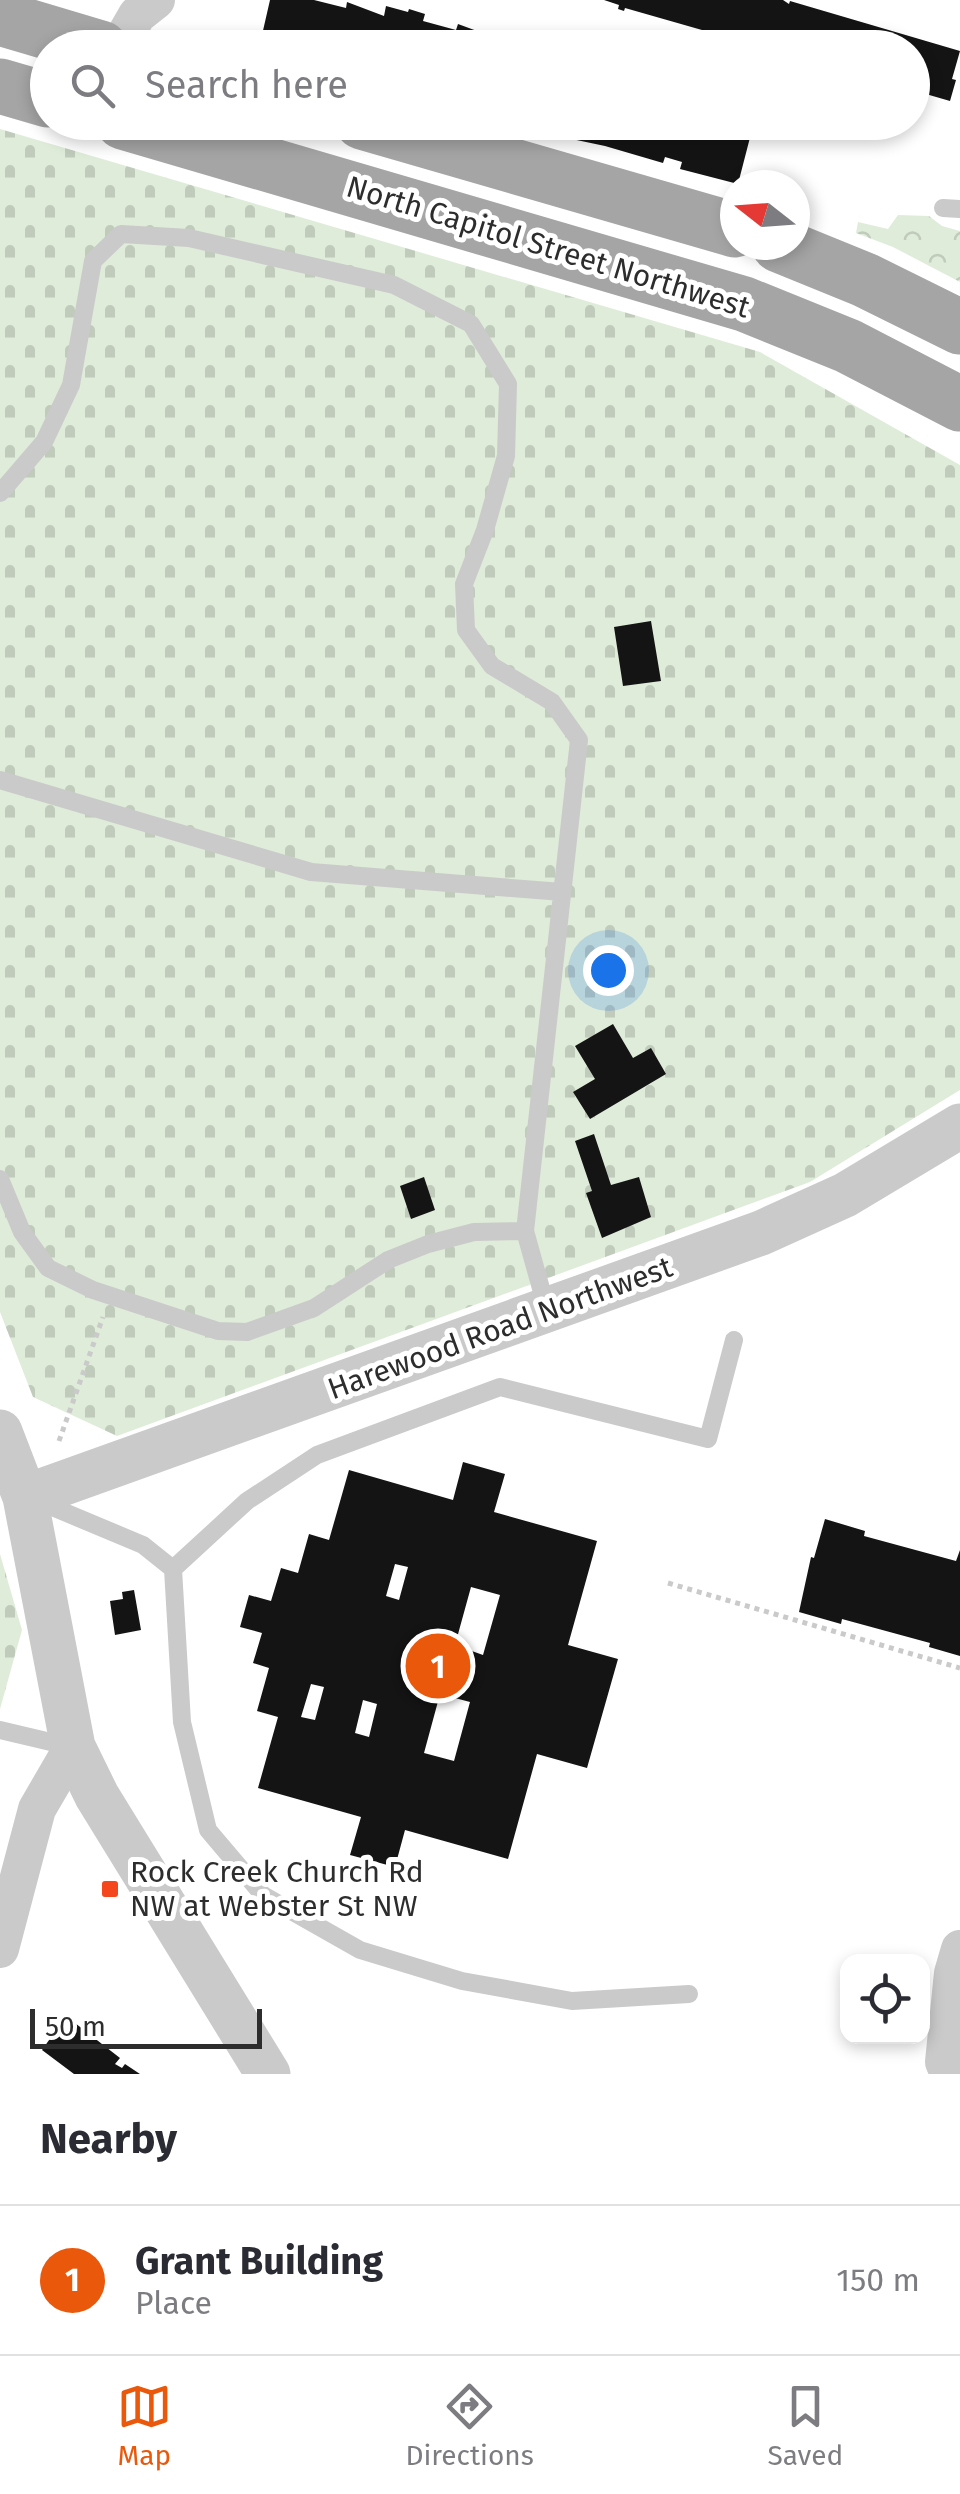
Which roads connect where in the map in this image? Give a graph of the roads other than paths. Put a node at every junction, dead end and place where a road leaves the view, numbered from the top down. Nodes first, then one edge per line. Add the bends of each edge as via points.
1 (156, 0) edge
2 (0, 18) edge
3 (40, 30) edge
4 (128, 30) edge
5 (0, 86) edge
6 (30, 95) edge
7 (185, 140) edge
8 (424, 140) edge
9 (720, 226) edge
10 (810, 258) edge
11 (960, 327) edge
12 (960, 404) edge
13 (0, 493) edge
14 (0, 780) edge
15 (562, 892) junction
16 (960, 1126) edge
17 (0, 1179) edge
18 (525, 1231) junction
19 (548, 1310) junction
20 (734, 1340) dead end
21 (0, 1432) edge
22 (25, 1497) junction
23 (174, 1569) junction
24 (0, 1730) edge
25 (72, 1747) junction
26 (960, 1949) edge
27 (0, 1950) edge
28 (690, 1994) dead end
29 (935, 2020) edge
30 (268, 2074) edge
31 (949, 2074) edge

1 - 4 street
2 - 3 main road
5 - 6 main road
7 - 12 main road, North Capitol Street Northwest via 729,298 848,346
8 - 9 main road
10 - 11 main road
13 - 15 lane via 44,442 71,386 93,262 122,234 189,238 394,285 470,324 508,384 506,456 464,584 466,630 492,666 552,702 579,740
14 - 15 lane via 311,872
15 - 18 lane
16 - 19 street, Harewood Road Northwest via 809,1214
17 - 18 lane via 22,1232 48,1268 93,1290 218,1330 246,1332 314,1308 388,1260 428,1244 474,1232
18 - 19 lane
19 - 22 street, Harewood Road Northwest
20 - 23 lane via 708,1439 500,1387 317,1456 247,1501
21 - 22 street
22 - 23 lane via 143,1545
22 - 25 street
23 - 28 lane via 182,1722 208,1830 263,1895 360,1950 462,1981 572,2001
24 - 25 lane
25 - 27 street via 37,1809
25 - 30 street
26 - 29 street
29 - 31 street

